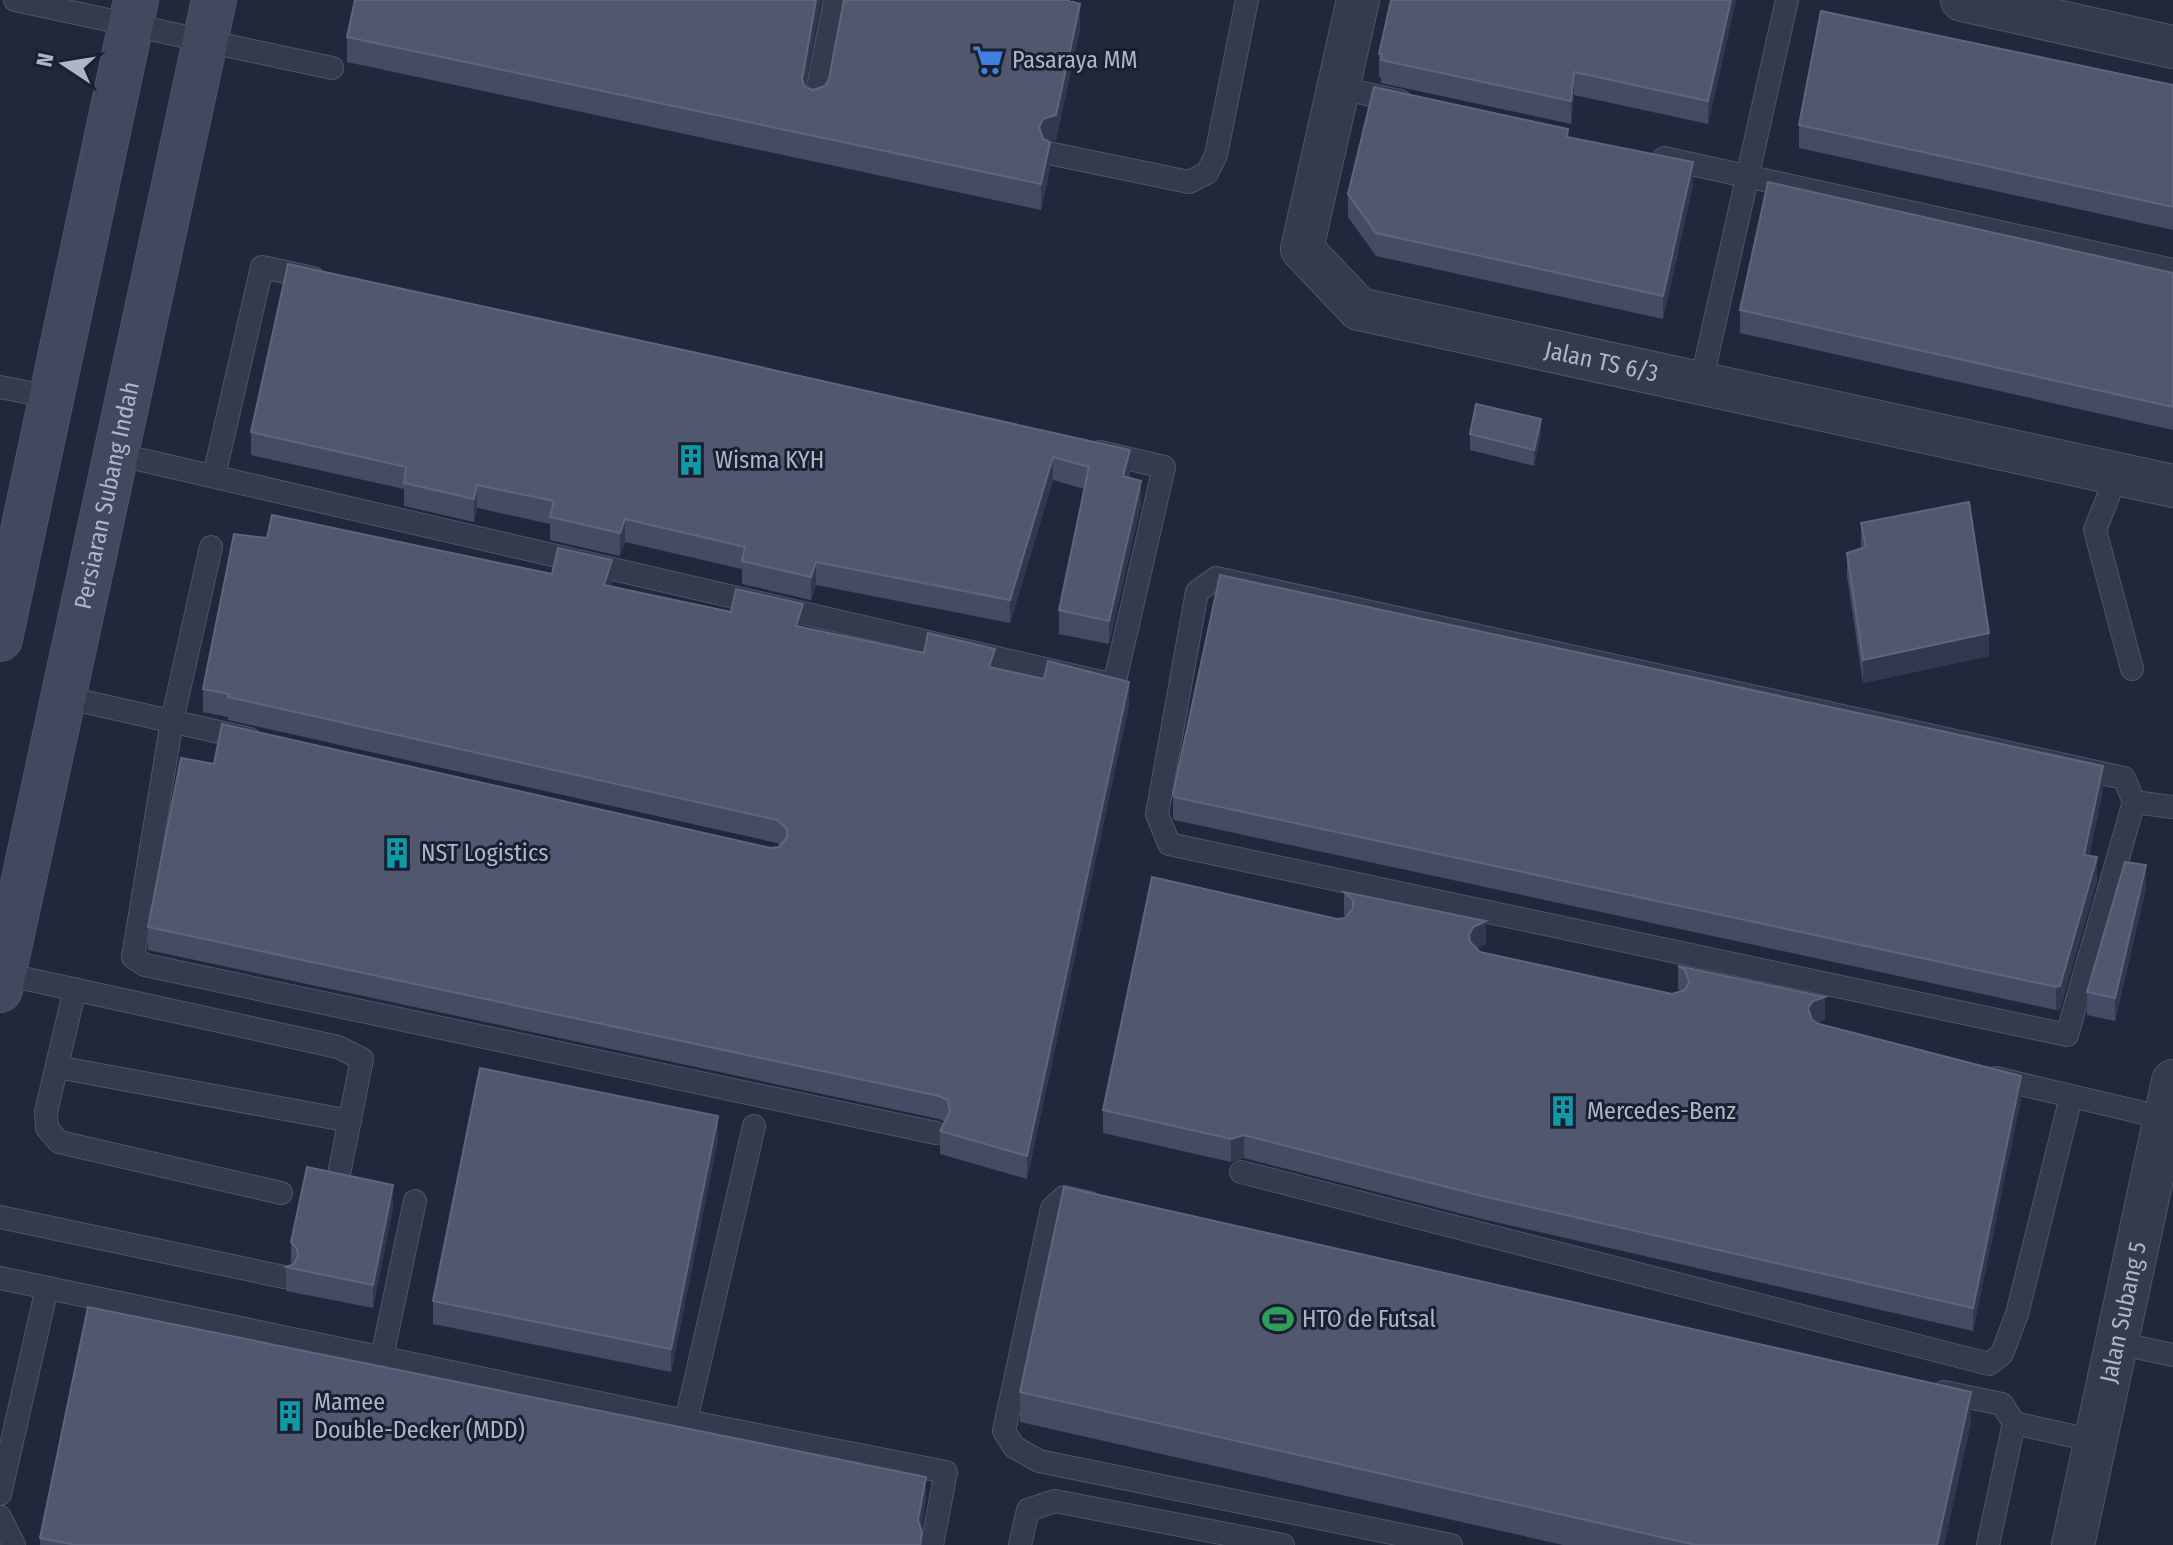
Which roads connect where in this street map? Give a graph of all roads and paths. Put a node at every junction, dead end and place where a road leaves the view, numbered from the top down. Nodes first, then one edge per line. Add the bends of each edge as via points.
1 (15, 0) edge
2 (835, 0) edge
3 (1247, 0) edge
4 (1358, 0) edge
5 (1787, 0) edge
6 (1962, 0) edge
7 (133, 12) edge
8 (210, 20) edge
9 (2173, 47) edge
10 (332, 68) dead end
11 (1339, 88) junction
12 (815, 102) edge
13 (1414, 104) edge
14 (1642, 153) edge
15 (1053, 154) edge
16 (1748, 176) junction
17 (2173, 270) edge
18 (333, 283) edge
19 (1701, 383) junction
20 (0, 387) edge
21 (51, 397) junction
22 (1084, 448) edge
23 (116, 454) junction
24 (2117, 474) junction
25 (214, 476) junction
26 (2173, 486) edge
27 (211, 547) dead end
28 (0, 639) edge
29 (2132, 669) dead end
30 (64, 697) junction
31 (172, 721) junction
32 (264, 742) edge
33 (2134, 802) junction
34 (2173, 807) edge
35 (2, 982) edge
36 (75, 989) junction
37 (57, 1067) junction
38 (1968, 1071) edge
39 (2071, 1097) junction
40 (2169, 1100) edge
41 (350, 1121) junction
42 (754, 1126) dead end
43 (936, 1133) dead end
44 (1241, 1172) dead end
45 (337, 1184) edge
46 (281, 1193) dead end
47 (415, 1201) dead end
48 (1110, 1207) edge
49 (0, 1217) edge
50 (284, 1277) edge
51 (0, 1278) edge
52 (47, 1288) junction
53 (2117, 1343) junction
54 (2173, 1355) edge
55 (382, 1357) junction
56 (1925, 1387) edge
57 (686, 1421) junction
58 (2014, 1423) junction
59 (2095, 1441) junction
60 (0, 1494) edge
61 (0, 1517) edge
62 (14, 1545) edge
63 (932, 1545) edge
64 (1020, 1545) edge
65 (1283, 1545) edge
66 (1451, 1545) edge
67 (1988, 1545) edge
68 (2073, 1545) edge

1 - 7 lane
2 - 12 lane
3 - 15 lane via 1216,155 1207,173 1189,182
4 - 11 street, Jalan TS 6/3
5 - 16 lane
6 - 9 street
7 - 8 lane
7 - 21 main road
8 - 10 lane
8 - 23 main road, Persiaran Subang Indah
11 - 13 lane
11 - 19 street, Jalan TS 6/3 via 1302,249 1359,309
14 - 16 lane
16 - 17 lane
16 - 19 lane
18 - 25 lane via 262,267
19 - 24 street, Jalan TS 6/3
20 - 21 lane
21 - 28 main road
22 - 25 lane via 1164,467 1114,685
23 - 25 lane
23 - 30 main road, Persiaran Subang Indah
24 - 26 street, Jalan TS 6/3
24 - 29 lane via 2095,530
27 - 31 lane
30 - 31 lane
30 - 35 main road, Persiaran Subang Indah
31 - 32 lane
31 - 43 lane via 133,957 145,965
33 - 33 lane via 2124,778 1216,578 1197,592 1157,814 1169,844 2067,1035
33 - 34 lane
35 - 36 lane
36 - 37 lane
36 - 41 lane via 338,1047 362,1059
37 - 41 lane
37 - 46 lane via 46,1112 47,1128 59,1142
38 - 39 lane
39 - 40 lane
39 - 44 lane via 2017,1314 2002,1354 1989,1364
40 - 53 street, Jalan Subang 5
41 - 45 lane
42 - 57 lane
47 - 55 lane
48 - 66 lane via 1064,1197 1052,1208 1004,1431 1014,1447 1039,1461
49 - 50 lane
51 - 52 lane
52 - 55 lane
52 - 60 lane
53 - 54 lane
53 - 59 street, Jalan Subang 5
55 - 57 lane
56 - 58 lane via 2002,1404
57 - 63 lane via 946,1472
58 - 59 lane
58 - 67 lane
59 - 68 street, Jalan Subang 5
61 - 62 lane
64 - 65 lane via 1028,1510 1055,1501

